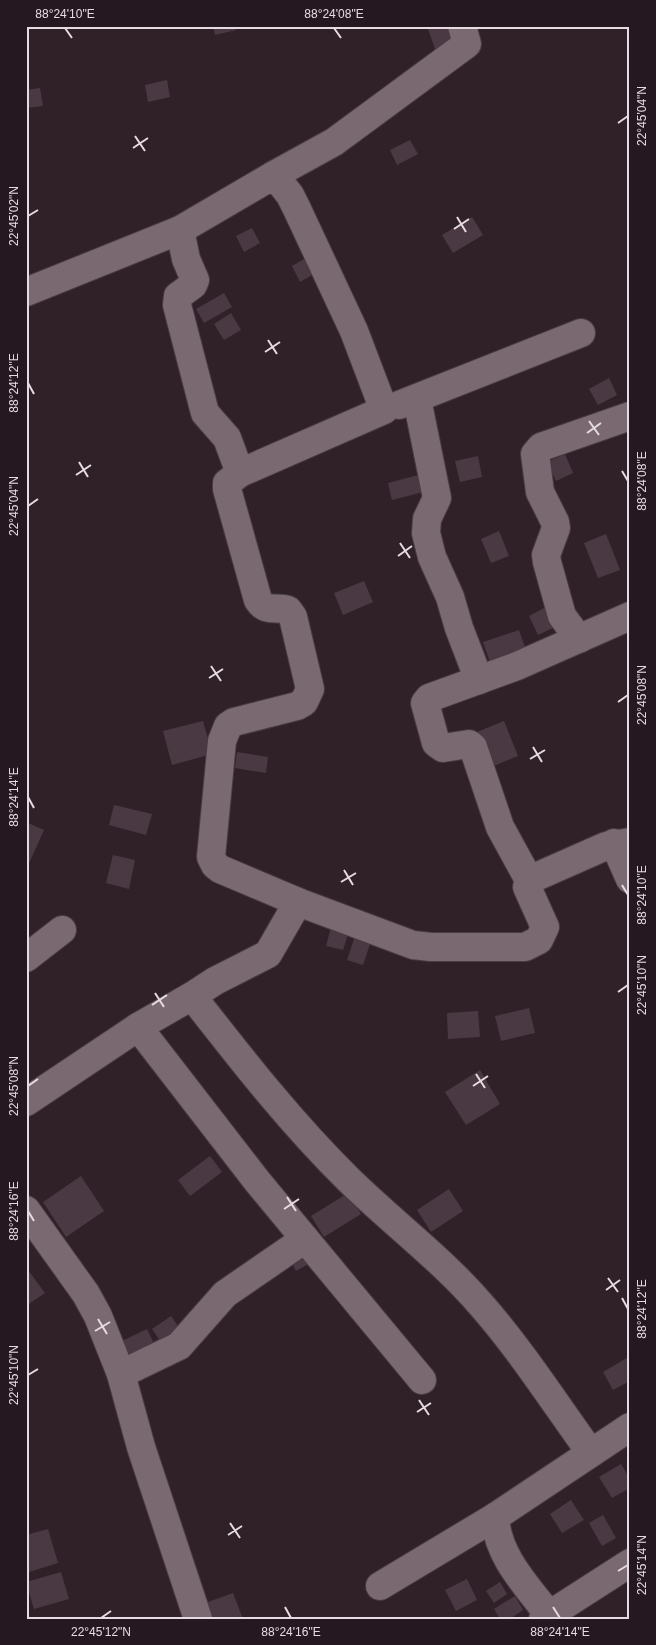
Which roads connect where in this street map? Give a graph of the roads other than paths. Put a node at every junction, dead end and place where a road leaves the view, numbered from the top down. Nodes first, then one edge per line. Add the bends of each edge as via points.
1 (462, 26) edge
2 (274, 175) junction
3 (180, 230) junction
4 (26, 292) edge
5 (581, 333) dead end
6 (416, 399) junction
7 (384, 410) junction
8 (630, 416) edge
9 (240, 472) junction
10 (630, 616) edge
11 (579, 639) junction
12 (479, 680) junction
13 (622, 842) edge
14 (630, 879) edge
15 (529, 880) junction
16 (298, 902) junction
17 (62, 930) dead end
18 (26, 958) edge
19 (192, 996) junction
20 (138, 1027) junction
21 (26, 1102) edge
22 (26, 1210) edge
23 (305, 1239) junction
24 (122, 1374) junction
25 (422, 1380) dead end
26 (630, 1427) edge
27 (591, 1453) junction
28 (495, 1518) junction
29 (630, 1563) edge
30 (380, 1586) dead end
31 (554, 1615) edge
32 (198, 1619) edge

1 - 2 street via 467,44 334,142
2 - 3 street
2 - 7 street via 290,195 354,331
3 - 4 street
3 - 9 street via 186,259 195,280 178,296 177,305 205,413 227,438
5 - 6 street
6 - 7 street
6 - 12 street via 437,498 427,519 426,533
7 - 9 street
8 - 11 street via 541,447 535,454 540,492 556,522 546,555 547,562 562,616
9 - 16 street via 231,478 227,490 258,600 267,609 288,610 293,618 310,689 308,696 297,706 228,726 222,742 212,857 220,869
10 - 11 street
11 - 12 street
12 - 15 street via 429,698 425,709 439,746 469,744 473,747 500,827
13 - 14 street
13 - 15 street
15 - 16 street via 526,887 545,927 539,940 525,947 413,945
16 - 19 street via 268,954
17 - 18 street
19 - 20 street
19 - 27 street via 299,1127 484,1308
20 - 21 street
20 - 23 street
22 - 24 street via 86,1294
23 - 24 street via 225,1294 180,1346
23 - 25 street
24 - 32 street
26 - 27 street
27 - 28 street
28 - 30 street
28 - 31 street via 503,1551
29 - 31 street

